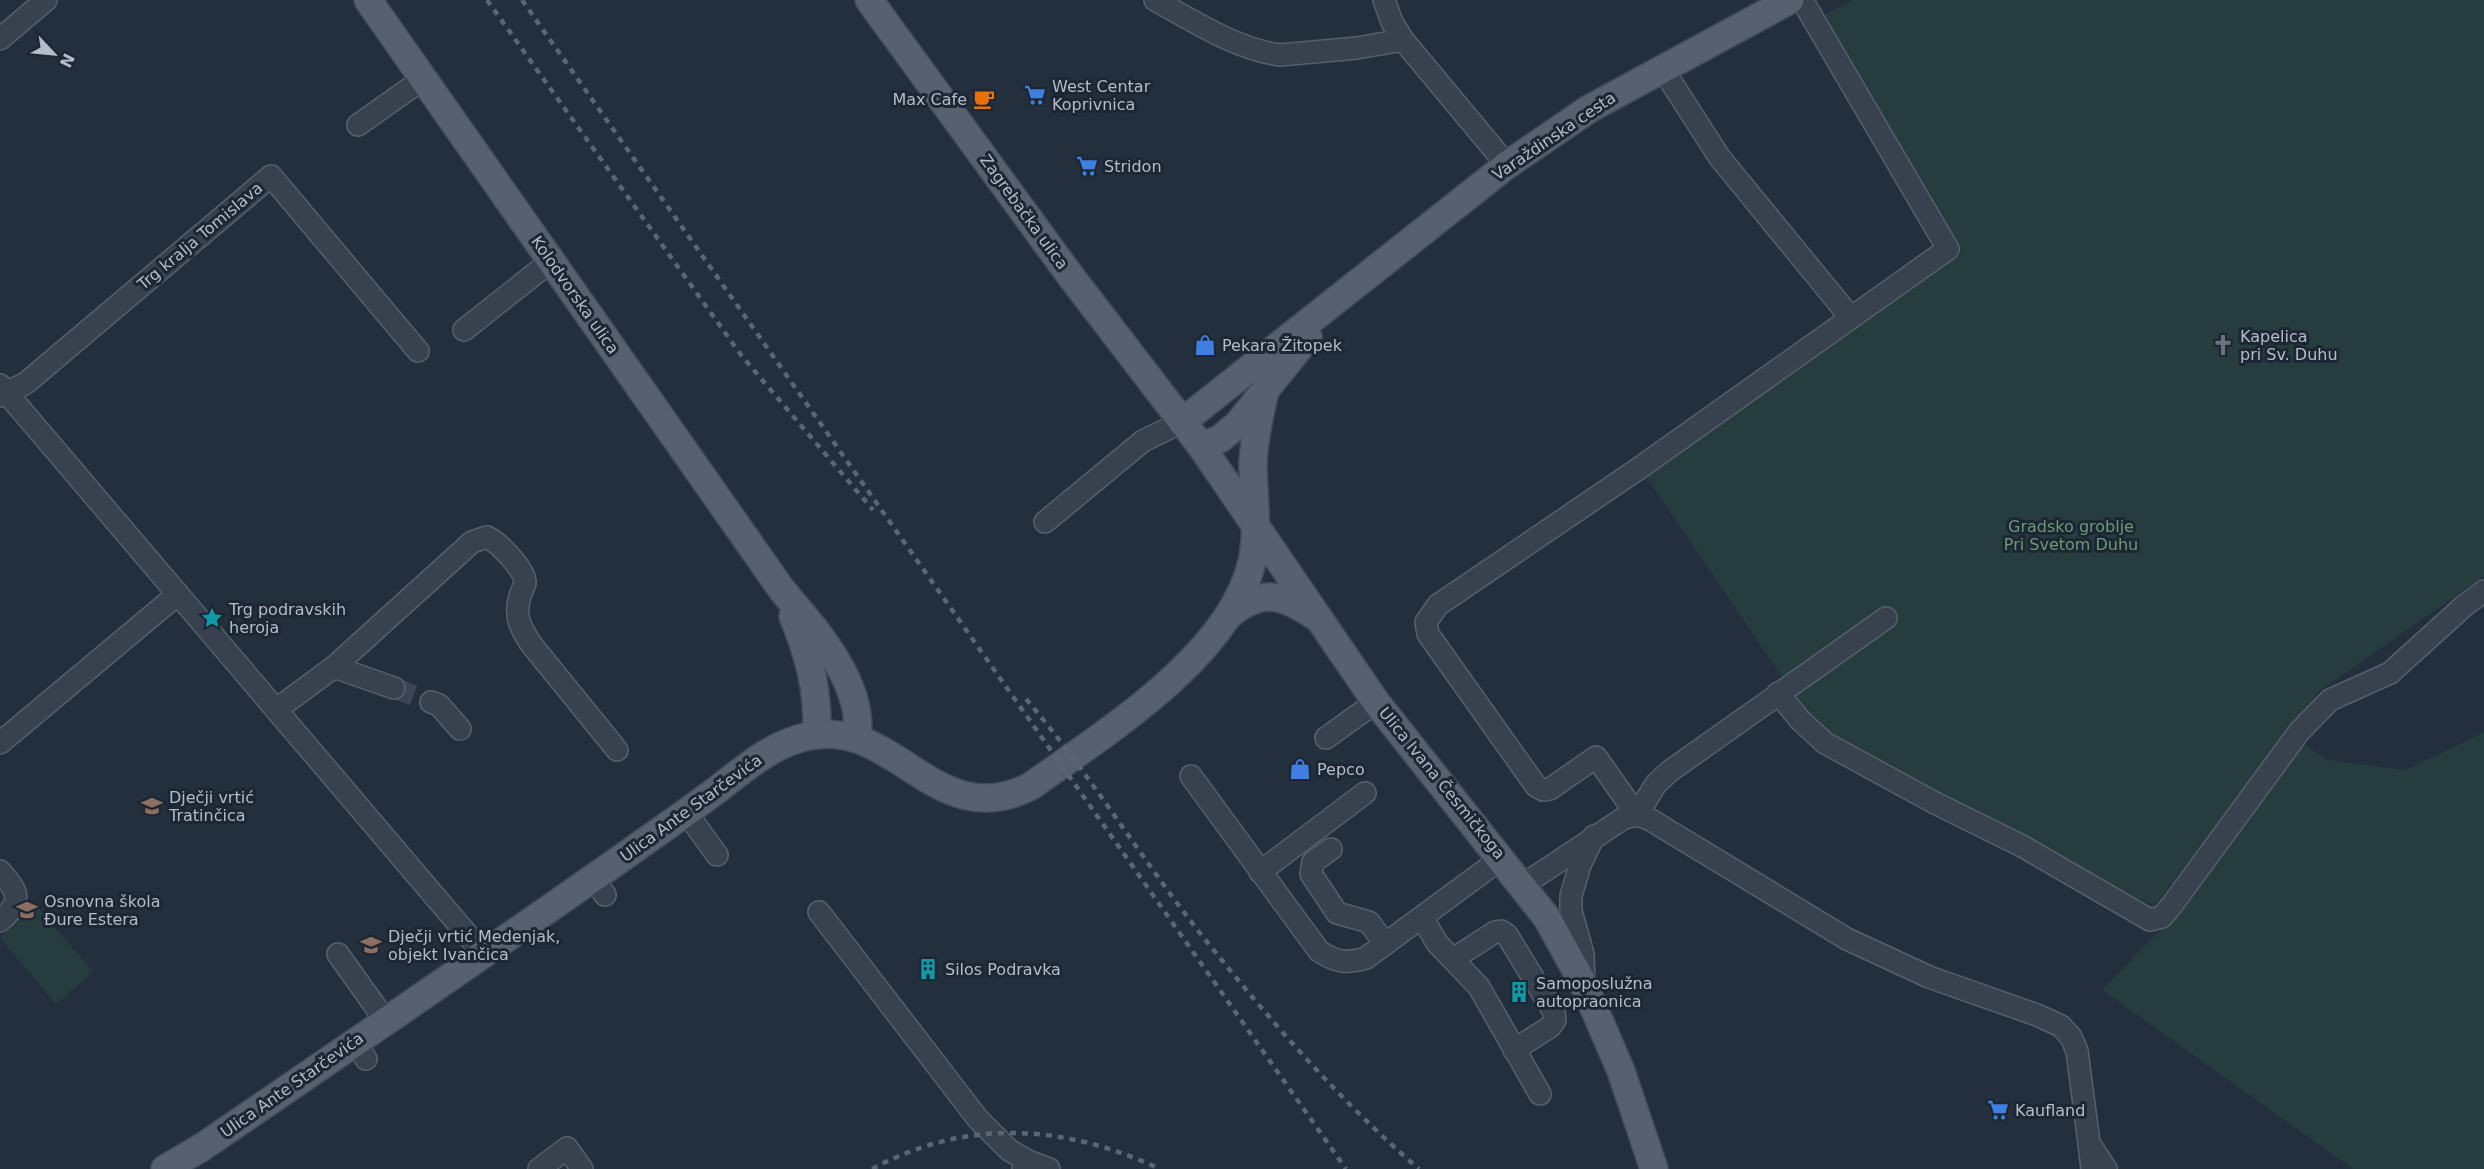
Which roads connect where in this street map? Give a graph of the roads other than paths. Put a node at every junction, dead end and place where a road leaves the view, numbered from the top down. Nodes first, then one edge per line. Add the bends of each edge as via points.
1 (46, 0) edge
2 (368, 0) edge
3 (869, 0) edge
4 (1155, 0) edge
5 (1384, 0) edge
6 (1790, 0) edge
7 (1802, 0) edge
8 (0, 39) edge
9 (1403, 40) junction
10 (1662, 68) junction
11 (423, 79) junction
12 (358, 124) dead end
13 (1507, 165) junction
14 (551, 261) junction
15 (1337, 301) junction
16 (1851, 318) junction
17 (464, 330) dead end
18 (418, 351) dead end
19 (1265, 390) junction
20 (2, 391) edge
21 (1182, 422) junction
22 (1200, 446) junction
23 (1045, 522) dead end
24 (1255, 526) junction
25 (782, 590) junction
26 (2484, 591) edge
27 (178, 594) junction
28 (1226, 618) junction
29 (1317, 618) junction
30 (1886, 618) dead end
31 (334, 667) junction
32 (394, 688) tunnel mouth
33 (1778, 693) junction
34 (431, 702) tunnel mouth
35 (1376, 702) junction
36 (278, 709) junction
37 (460, 729) dead end
38 (817, 735) junction
39 (857, 738) junction
40 (1326, 738) dead end
41 (0, 743) edge
42 (617, 750) dead end
43 (1191, 776) dead end
44 (1365, 793) dead end
45 (686, 812) junction
46 (1637, 815) junction
47 (1594, 835) junction
48 (1331, 849) dead end
49 (717, 855) dead end
50 (1502, 858) junction
51 (0, 871) edge
52 (1260, 872) junction
53 (1522, 885) junction
54 (819, 912) dead end
55 (1422, 917) junction
56 (0, 921) edge
57 (1385, 944) junction
58 (483, 953) junction
59 (338, 954) dead end
60 (1453, 959) junction
61 (1584, 985) junction
62 (385, 1020) junction
63 (1514, 1050) junction
64 (1540, 1094) dead end
65 (2089, 1143) junction
66 (1026, 1165) edge
67 (165, 1169) edge
68 (539, 1169) edge
69 (582, 1169) edge
70 (1049, 1169) edge
71 (1654, 1169) edge
72 (2092, 1169) edge
73 (2106, 1169) edge

1 - 8 street
2 - 11 main road, Kolodvorska ulica
3 - 21 main road, Zagrebačka ulica
4 - 9 street via 1227,38 1280,55
5 - 9 street
6 - 10 main road, Varaždinska cesta
7 - 16 street via 1948,249
9 - 13 street
10 - 13 main road, Varaždinska cesta via 1589,109
10 - 16 street via 1720,158
11 - 12 street
11 - 14 main road, Kolodvorska ulica
13 - 15 main road, Varaždinska cesta
14 - 17 street
14 - 25 main road, Kolodvorska ulica
15 - 19 main road, Varaždinska cesta
15 - 21 main road, Varaždinska cesta
16 - 46 street via 1638,470 1438,605 1426,622 1428,634 1536,786 1550,789 1596,757
18 - 20 street, Trg kralja Tomislava via 271,176 26,383
19 - 22 main road, Varaždinska cesta via 1228,433
19 - 24 main road, Ulica Ante Starčevića via 1255,442
20 - 27 street
21 - 22 main road, Ulica Ivana Česmičkoga
21 - 23 street, Varaždinska cesta via 1143,441
22 - 24 main road, Ulica Ivana Česmičkoga
24 - 28 main road, Ulica Ante Starčevića via 1248,575
24 - 29 main road, Ulica Ivana Česmičkoga
25 - 38 main road, Kolodvorska ulica via 803,641 815,685
25 - 39 main road, Kolodvorska ulica via 849,685 859,715
26 - 33 street via 2390,673 2330,700 2315,714 2172,905 2162,917 2150,920 2022,846 1825,743
27 - 36 street
27 - 41 street
28 - 29 main road, Ulica Ante Starčevića via 1250,600 1270,597 1289,600
28 - 39 main road, Ulica Ante Starčevića via 1200,651 1155,694 1017,793 1001,797 954,793
29 - 35 main road, Ulica Ivana Česmičkoga
30 - 33 street
31 - 32 street
31 - 36 street
31 - 42 street via 472,542 487,537 523,573 525,582 516,611 519,625
33 - 46 street via 1670,771 1656,784
34 - 37 street via 439,705
35 - 40 street
35 - 50 main road, Ulica Ivana Česmičkoga
36 - 58 street
38 - 39 main road, Ulica Ante Starčevića
38 - 45 main road, Ulica Ante Starčevića via 788,742 765,754
43 - 52 street
44 - 52 street
45 - 49 street
45 - 58 main road, Ulica Ante Starčevića via 599,886
46 - 47 street
46 - 65 street via 1857,943 1929,977 2061,1026 2077,1051
47 - 53 street
47 - 61 street via 1571,896 1571,911 1583,954
48 - 57 street via 1313,862 1311,874 1337,913 1369,922
50 - 53 main road, Ulica Ivana Česmičkoga
50 - 55 street
51 - 56 street via 16,890 16,901
52 - 57 street via 1319,951 1335,961 1352,963
53 - 61 main road, Ulica Ivana Česmičkoga via 1547,918
54 - 66 street via 978,1119
55 - 57 street
55 - 60 street via 1437,943
58 - 62 main road, Ulica Ante Starčevića
59 - 62 street
60 - 63 street via 1479,987
60 - 63 street via 1495,932 1507,935 1554,1012 1555,1020
61 - 71 main road, Ulica Ivana Česmičkoga via 1621,1071
62 - 67 main road, Ulica Ante Starčevića via 361,1050
63 - 64 street
65 - 72 street
65 - 73 street
66 - 70 street
68 - 69 street via 567,1148

